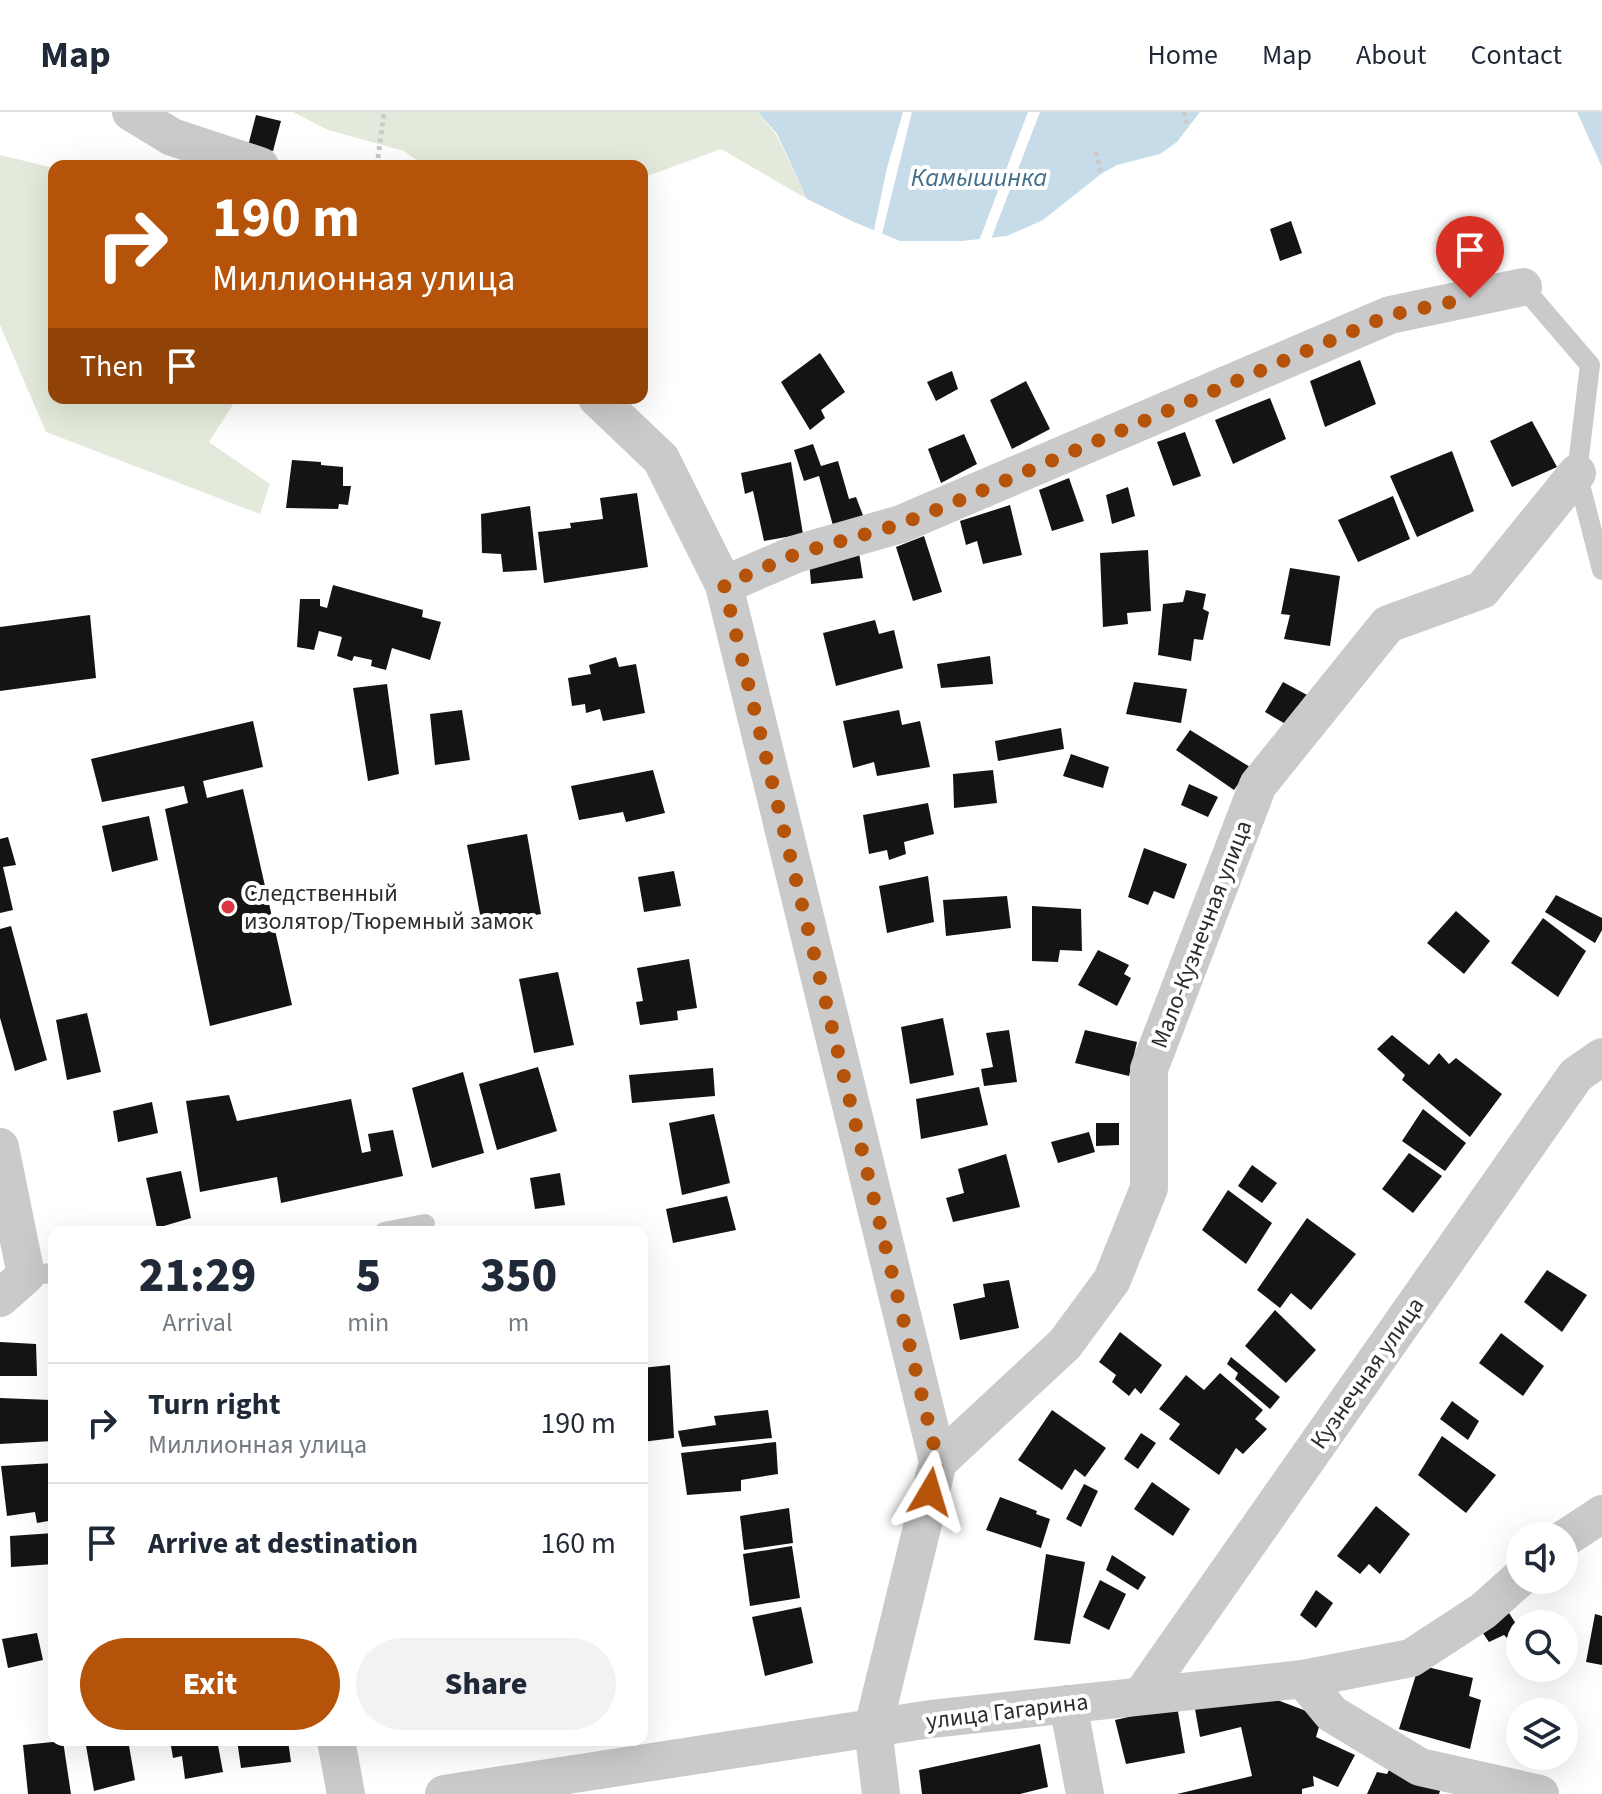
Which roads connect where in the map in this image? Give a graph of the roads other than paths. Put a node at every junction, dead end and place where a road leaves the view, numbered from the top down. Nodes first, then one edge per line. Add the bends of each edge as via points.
1 (131, 112) edge
2 (242, 160) edge
3 (1523, 287) joint
4 (603, 404) edge
5 (1577, 473) junction
6 (1602, 570) edge
7 (724, 585) junction
8 (1602, 1057) edge
9 (0, 1147) edge
10 (425, 1224) dead end
11 (415, 1226) edge
12 (27, 1282) edge
13 (938, 1462) junction
14 (1602, 1514) edge
15 (1578, 1530) edge
16 (1506, 1590) edge
17 (1303, 1679) junction
18 (1141, 1696) junction
19 (1068, 1704) junction
20 (873, 1728) junction
21 (337, 1746) edge
22 (346, 1794) edge
23 (444, 1794) edge
24 (881, 1794) edge
25 (1085, 1794) edge
26 (1540, 1794) edge

1 - 2 street via 172,137
3 - 5 lane via 1590,365
3 - 7 street via 1390,315 916,518 796,554
4 - 7 street via 661,459
5 - 6 lane
5 - 13 street, Мало-Кузнечная улица via 1482,590 1388,624 1258,785 1149,1069 1149,1188 1112,1280 1065,1344
7 - 13 street
8 - 18 street, Кузнечная улица via 1576,1075
9 - 12 street
10 - 11 lane
13 - 20 street
14 - 15 street
16 - 17 street, улица Гагарина via 1411,1658
17 - 18 street, улица Гагарина
17 - 26 street via 1332,1714 1420,1767
18 - 19 street, улица Гагарина
19 - 20 street, улица Гагарина
19 - 25 street
20 - 23 street, улица Гагарина
20 - 24 street
21 - 22 street

